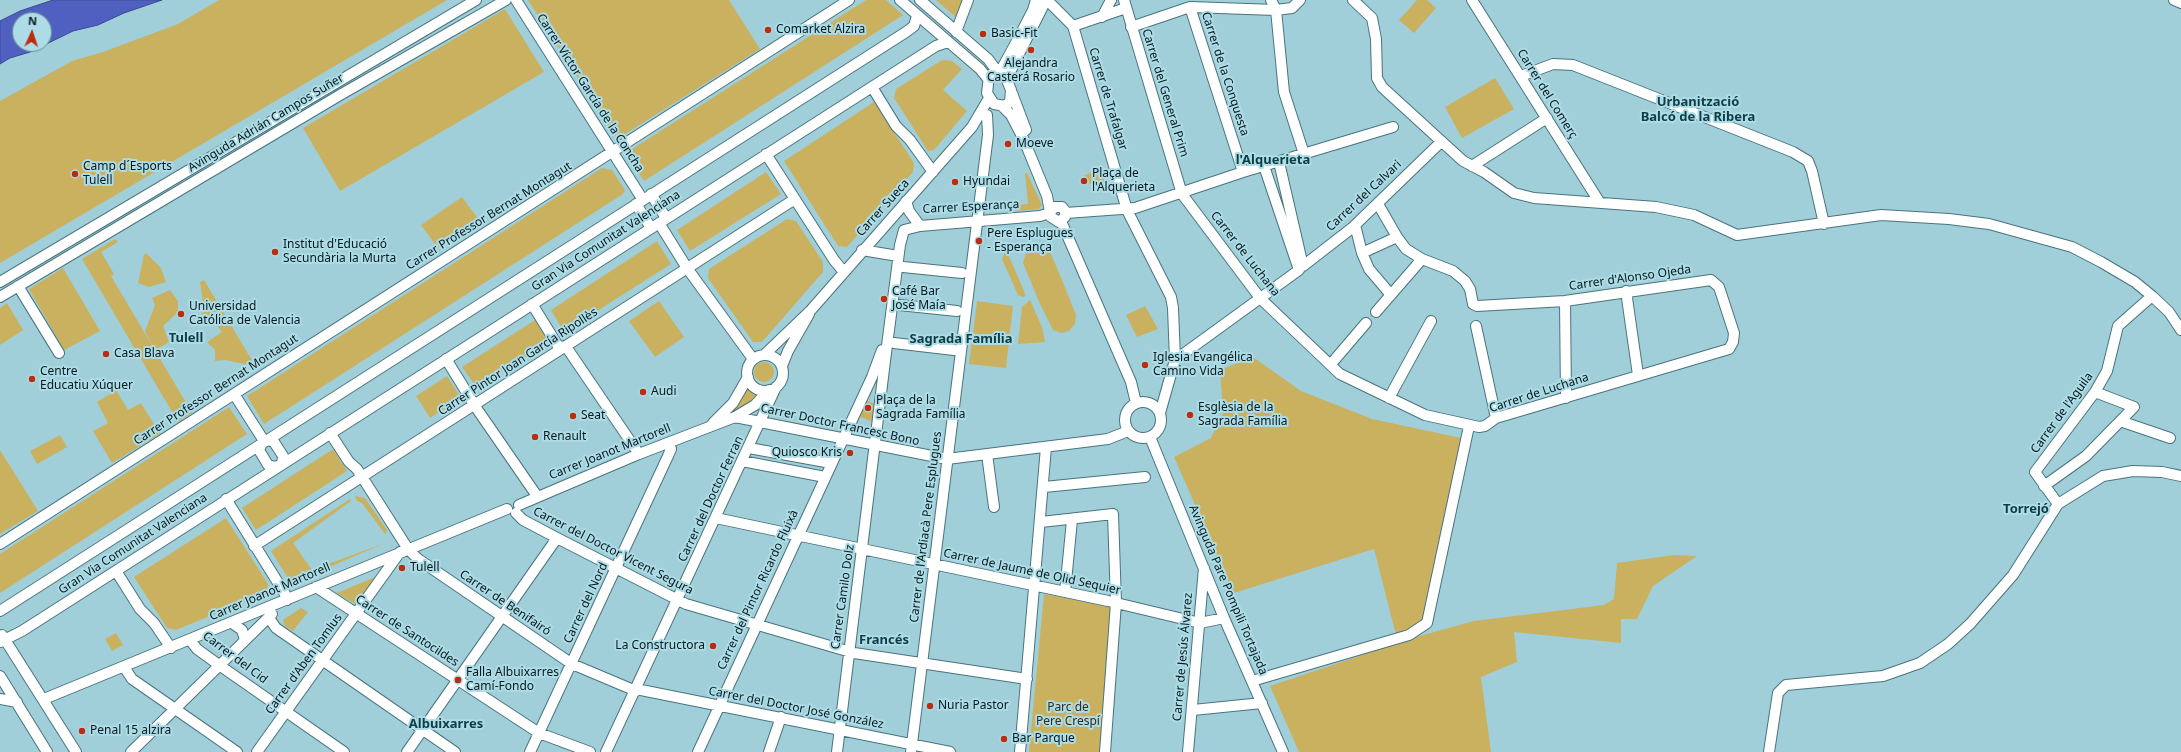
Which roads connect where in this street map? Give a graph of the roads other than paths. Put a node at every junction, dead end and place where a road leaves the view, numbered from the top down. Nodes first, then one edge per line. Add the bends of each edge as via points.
1 (476, 0) edge
2 (506, 0) edge
3 (516, 0) edge
4 (849, 0) edge
5 (900, 0) edge
6 (920, 0) edge
7 (968, 0) edge
8 (1036, 0) edge
9 (1046, 0) edge
10 (1111, 0) edge
11 (1271, 0) edge
12 (1300, 0) edge
13 (1353, 0) edge
14 (1472, 0) edge
15 (2174, 0) edge
16 (2181, 3) edge
17 (1125, 4) edge
18 (1190, 7) junction
19 (1276, 10) junction
20 (917, 16) junction
21 (1102, 17) junction
22 (1073, 26) junction
23 (1131, 27) junction
24 (956, 32) junction
25 (948, 42) junction
26 (998, 71) junction
27 (1521, 76) junction
28 (988, 79) junction
29 (1008, 81) junction
30 (872, 87) junction
31 (1012, 93) junction
32 (989, 98) junction
33 (1000, 106) junction
34 (986, 115) junction
35 (1547, 118) junction
36 (975, 124) junction
37 (1393, 127) dead end
38 (1441, 142) junction
39 (613, 153) junction
40 (766, 154) junction
41 (1304, 154) junction
42 (1279, 162) junction
43 (1264, 166) junction
44 (1472, 166) junction
45 (933, 172) junction
46 (1243, 172) junction
47 (1182, 194) junction
48 (795, 199) junction
49 (643, 200) junction
50 (906, 201) junction
51 (1600, 203) junction
52 (1378, 204) junction
53 (1127, 210) junction
54 (1057, 213) junction
55 (976, 221) junction
56 (659, 223) junction
57 (1824, 224) junction
58 (920, 226) junction
59 (1353, 227) junction
60 (1396, 237) junction
61 (862, 250) junction
62 (1362, 253) junction
63 (898, 256) junction
64 (1422, 259) junction
65 (904, 267) dead end
66 (688, 268) junction
67 (1301, 268) junction
68 (844, 271) junction
69 (962, 273) dead end
70 (0, 282) edge
71 (18, 286) junction
72 (1626, 291) junction
73 (1390, 295) junction
74 (2152, 296) junction
75 (0, 297) edge
76 (1260, 298) junction
77 (1565, 301) junction
78 (532, 304) junction
79 (899, 305) dead end
80 (811, 310) junction
81 (957, 312) dead end
82 (1376, 312) dead end
83 (1431, 321) dead end
84 (1366, 323) dead end
85 (1476, 326) dead end
86 (2181, 330) edge
87 (888, 335) junction
88 (894, 343) dead end
89 (566, 347) junction
90 (1729, 349) joint
91 (954, 350) dead end
92 (59, 353) dead end
93 (764, 355) junction
94 (446, 359) junction
95 (754, 359) junction
96 (1174, 360) junction
97 (1330, 364) junction
98 (782, 366) junction
99 (1638, 375) junction
100 (748, 377) junction
101 (773, 388) junction
102 (2095, 392) junction
103 (234, 394) junction
104 (1389, 398) junction
105 (1566, 398) junction
106 (1136, 403) junction
107 (475, 406) junction
108 (1157, 409) junction
109 (734, 417) junction
110 (1496, 418) junction
111 (2120, 421) junction
112 (760, 422) junction
113 (712, 425) junction
114 (1469, 426) junction
115 (1128, 430) junction
116 (330, 434) junction
117 (1150, 437) junction
118 (2170, 438) dead end
119 (842, 439) junction
120 (264, 441) junction
121 (668, 442) junction
122 (875, 446) junction
123 (1046, 447) junction
124 (749, 448) junction
125 (639, 454) junction
126 (987, 454) junction
127 (790, 455) junction
128 (947, 460) junction
129 (742, 461) junction
130 (831, 463) junction
131 (280, 466) junction
132 (787, 470) junction
133 (360, 473) junction
134 (2181, 476) edge
135 (825, 477) junction
136 (1145, 477) dead end
137 (2044, 486) junction
138 (1044, 487) junction
139 (537, 496) junction
140 (226, 500) junction
141 (2058, 504) junction
142 (994, 507) dead end
143 (514, 509) junction
144 (716, 518) junction
145 (1072, 520) junction
146 (1041, 522) junction
147 (798, 536) junction
148 (557, 538) junction
149 (0, 544) edge
150 (254, 546) junction
151 (863, 550) junction
152 (404, 551) junction
153 (1204, 564) junction
154 (934, 565) junction
155 (616, 569) junction
156 (116, 571) junction
157 (1035, 586) junction
158 (316, 587) junction
159 (1065, 592) junction
160 (287, 600) junction
161 (678, 601) junction
162 (1116, 603) junction
163 (0, 610) edge
164 (357, 614) junction
165 (502, 617) junction
166 (269, 618) junction
167 (1224, 618) junction
168 (232, 623) junction
169 (1200, 623) junction
170 (756, 625) junction
171 (1, 637) edge
172 (190, 640) junction
173 (245, 640) junction
174 (171, 648) junction
175 (849, 652) junction
176 (323, 661) junction
177 (923, 662) junction
178 (572, 664) junction
179 (219, 666) junction
180 (124, 667) junction
181 (2, 679) edge
182 (1027, 679) junction
183 (458, 680) junction
184 (1252, 681) junction
185 (636, 690) junction
186 (0, 693) edge
187 (0, 699) edge
188 (44, 699) junction
189 (17, 702) junction
190 (1262, 703) junction
191 (718, 705) junction
192 (175, 708) junction
193 (1192, 710) junction
194 (286, 711) junction
195 (781, 717) junction
196 (840, 729) junction
197 (422, 730) junction
198 (538, 733) junction
199 (912, 748) edge
200 (136, 751) edge
201 (47, 752) edge
202 (76, 752) edge
203 (237, 752) edge
204 (257, 752) edge
205 (344, 752) edge
206 (407, 752) edge
207 (455, 752) edge
208 (530, 752) edge
209 (590, 752) edge
210 (606, 752) edge
211 (698, 752) edge
212 (768, 752) edge
213 (837, 752) edge
214 (950, 752) edge
215 (1020, 752) edge
216 (1105, 752) edge
217 (1188, 752) edge
218 (1283, 752) edge
219 (1769, 752) edge

1 - 70 street, Avinguda Adrián Campos Suñer
2 - 71 street, Avinguda Adrián Campos Suñer
3 - 39 street, Carrer Víctor García de la Concha
4 - 39 street, Carrer Professor Bernat Montagut
5 - 20 street
6 - 24 street
7 - 24 street
8 - 26 street via 1024,28
9 - 22 street, Carrer de Trafalgar
9 - 29 street via 1010,72
10 - 21 street
11 - 19 street
12 - 19 street via 1292,8
13 - 38 street via 1372,18 1379,82
14 - 27 street, Carrer del Comerç
15 - 16 street
17 - 21 street
17 - 23 street, Carrer del General Prim
18 - 19 street
18 - 23 street
18 - 46 street, Carrer de la Conquesta
19 - 41 street via 1284,92
20 - 25 street
20 - 49 street, Gran Via Comunitat Valenciana via 914,26 906,32
21 - 22 street
22 - 53 street, Carrer de Trafalgar
23 - 47 street, Carrer del General Prim
24 - 26 street
25 - 28 street
25 - 30 street, Gran Via Comunitat Valenciana via 936,46
26 - 28 street via 991,74
26 - 29 street
27 - 35 street, Carrer del Comerç
27 - 57 street via 1553,64 1574,65 1798,155 1808,161 1812,171
28 - 32 street
29 - 31 street
30 - 40 street, Gran Via Comunitat Valenciana
30 - 45 street via 896,126 910,140
31 - 33 street via 1010,102
31 - 54 street
32 - 33 street
32 - 36 street, Carrer Sueca
33 - 34 street, Carrer Sueca
33 - 54 street via 1011,115
34 - 36 street, Carrer Sueca
34 - 55 street, Carrer de l'Ardiacà Pere Esplugues via 988,135
35 - 44 street
35 - 51 street, Carrer del Comerç
36 - 45 street, Carrer Sueca
37 - 41 street, Carrer Esperança
38 - 44 street via 1463,162
38 - 52 street, Carrer del Calvari
39 - 49 street, Carrer Víctor García de la Concha
39 - 103 street, Carrer Professor Bernat Montagut
40 - 48 street
40 - 56 street, Gran Via Comunitat Valenciana
41 - 42 street, Carrer Esperança
42 - 43 street, Carrer Esperança
42 - 67 street
43 - 46 street, Carrer Esperança
43 - 67 street
44 - 51 street via 1507,190 1521,196
45 - 50 street, Carrer Sueca
46 - 47 street, Carrer Esperança
47 - 53 street, Carrer Esperança
47 - 76 street, Carrer de Luchana
48 - 66 street, Carrer Pintor Joan García Ripollès
48 - 68 street via 834,260
49 - 56 street, Carrer Víctor García de la Concha
49 - 56 street, Carrer Víctor García de la Concha
49 - 120 street, Gran Via Comunitat Valenciana
50 - 58 street, Carrer Esperança via 909,211
50 - 61 street, Carrer Sueca
51 - 57 street via 1656,207 1694,215 1737,235
52 - 59 street, Carrer del Calvari
52 - 60 street
53 - 54 street, Carrer Esperança
53 - 96 street, Carrer de Trafalgar via 1170,297 1173,308
54 - 55 street, Carrer Esperança
54 - 106 street via 1131,382
55 - 58 street, Carrer Esperança
55 - 128 street, Carrer de l'Ardiacà Pere Esplugues
56 - 66 street, Carrer Víctor García de la Concha
56 - 78 street, Gran Via Comunitat Valenciana
57 - 74 street via 1881,215 1989,224 2072,247 2135,282
58 - 63 street via 904,230
59 - 62 street
59 - 67 street, Carrer del Calvari
60 - 62 street
60 - 64 street via 1406,249
61 - 63 street
61 - 68 street, Carrer Sueca
62 - 73 street via 1369,270
63 - 87 street
64 - 73 street
64 - 77 street, Carrer d'Alonso Ojeda via 1453,271 1466,280 1473,304 1477,306
65 - 69 street
66 - 89 street, Carrer Pintor Joan García Ripollès
66 - 95 street, Carrer Víctor García de la Concha
67 - 76 street, Carrer del Calvari
68 - 80 street, Carrer Sueca
71 - 75 street, Avinguda Adrián Campos Suñer
71 - 92 street
72 - 77 street, Carrer d'Alonso Ojeda
72 - 90 street, Carrer d'Alonso Ojeda via 1711,280 1719,287 1734,333
72 - 99 street
73 - 82 street
74 - 86 street via 2169,312
74 - 102 street, Carrer de l'Aguila via 2118,326 2107,370
76 - 96 street, Carrer del Calvari
76 - 97 street, Carrer de Luchana
77 - 105 street
78 - 89 street via 558,346
78 - 94 street, Gran Via Comunitat Valenciana
79 - 81 street
80 - 93 street, Carrer Sueca
80 - 98 street, Carrer Sueca
83 - 104 street
84 - 97 street
85 - 110 street
87 - 119 street via 872,377
87 - 122 street
88 - 91 street
89 - 107 street, Carrer Pintor Joan García Ripollès
89 - 125 street
90 - 99 street, Carrer de Luchana
93 - 95 street
93 - 98 street via 775,358
94 - 107 street
94 - 116 street, Gran Via Comunitat Valenciana
95 - 100 street via 748,367
96 - 108 street, Carrer de Trafalgar via 1165,395
97 - 104 street, Carrer de Luchana via 1340,374
98 - 101 street via 782,378
99 - 105 street, Carrer de Luchana
100 - 101 street via 758,389
100 - 113 street, Carrer Joanot Martorell via 733,403
101 - 109 street, Carrer Joanot Martorell via 747,411
101 - 112 street, Carrer del Doctor Ferran
102 - 111 street via 2134,407
102 - 137 street, Carrer de l'Aguila via 2035,472
103 - 120 street
103 - 149 street, Carrer Professor Bernat Montagut
104 - 114 street, Carrer de Luchana via 1425,415
105 - 110 street, Carrer de Luchana
106 - 108 street via 1146,402
106 - 115 street via 1126,415
107 - 133 street, Carrer Pintor Joan García Ripollès
107 - 139 street
108 - 117 street via 1161,424 1159,430
109 - 112 street, Carrer Doctor Francesc Bono
109 - 113 street, Carrer Joanot Martorell
110 - 114 street, Carrer de Luchana via 1485,426
111 - 118 street
111 - 137 street via 2086,456
112 - 119 street, Carrer Doctor Francesc Bono
112 - 124 street, Carrer del Doctor Ferran
113 - 121 street, Carrer Joanot Martorell
114 - 184 street via 1427,623 1409,635
115 - 117 street via 1138,438
115 - 123 street, Carrer Doctor Francesc Bono via 1108,439
116 - 131 street, Gran Via Comunitat Valenciana
116 - 133 street, Carrer de Benifairó via 349,462
117 - 153 street, Avinguda Pare Pompili Tortajada
119 - 122 street, Carrer Doctor Francesc Bono
119 - 130 street, Carrer del Pintor Ricardo Fluixà
120 - 131 street via 271,440 279,449 284,459
120 - 131 street via 259,450 266,462 272,467
120 - 163 street, Gran Via Comunitat Valenciana
121 - 125 street, Carrer Joanot Martorell
121 - 155 street, Carrer del Nord via 670,452
122 - 128 street, Carrer Doctor Francesc Bono
122 - 151 street, Carrer Camilo Dolz
123 - 126 street, Carrer Doctor Francesc Bono
123 - 138 street
124 - 127 street
124 - 129 street, Carrer del Doctor Ferran
125 - 139 street, Carrer Joanot Martorell
126 - 128 street, Carrer Doctor Francesc Bono
126 - 142 street
127 - 130 street
127 - 132 street
128 - 154 street, Carrer de l'Ardiacà Pere Esplugues
129 - 132 street
129 - 144 street, Carrer del Doctor Ferran
130 - 135 street, Carrer del Pintor Ricardo Fluixà
131 - 140 street, Gran Via Comunitat Valenciana
132 - 135 street
133 - 150 street, Carrer Pintor Joan García Ripollès
133 - 152 street, Carrer de Benifairó
134 - 141 street via 2133,470 2103,476
135 - 147 street, Carrer del Pintor Ricardo Fluixà
136 - 138 street
137 - 141 street, Carrer de l'Aguila
138 - 146 street
139 - 143 street, Carrer Joanot Martorell
140 - 150 street
140 - 156 street, Gran Via Comunitat Valenciana
141 - 219 street via 2013,575 1970,624 1948,644 1920,663 1883,676 1786,685 1778,693
143 - 148 street, Carrer del Doctor Vicent Segura via 523,520
143 - 152 street, Carrer Joanot Martorell
144 - 147 street, Carrer de Jaume de Olid Sequier
144 - 161 street, Carrer del Doctor Ferran
145 - 146 street
145 - 159 street
145 - 162 street via 1113,514
146 - 157 street
147 - 151 street, Carrer de Jaume de Olid Sequier
147 - 170 street, Carrer del Pintor Ricardo Fluixà
148 - 155 street, Carrer del Doctor Vicent Segura
148 - 165 street
150 - 160 street
151 - 154 street, Carrer de Jaume de Olid Sequier
151 - 175 street, Carrer Camilo Dolz
152 - 158 street, Carrer Joanot Martorell
152 - 164 street, Carrer d'Aben Tomlus
152 - 165 street, Carrer de Benifairó
153 - 167 street, Avinguda Pare Pompili Tortajada
153 - 169 street, Carrer de Jesús Álvarez
154 - 157 street, Carrer de Jaume de Olid Sequier
154 - 177 street, Carrer de l'Ardiacà Pere Esplugues
155 - 161 street, Carrer del Doctor Vicent Segura
155 - 178 street, Carrer del Nord
156 - 171 street, Gran Via Comunitat Valenciana via 22,631
156 - 174 street via 140,609 154,623
157 - 159 street, Carrer de Jaume de Olid Sequier
157 - 182 street
158 - 160 street, Carrer Joanot Martorell
158 - 164 street, Carrer de Santocildes
159 - 162 street, Carrer de Jaume de Olid Sequier
160 - 166 street
160 - 168 street, Carrer Joanot Martorell
161 - 170 street, Carrer del Doctor Vicent Segura
161 - 185 street, Carrer del Doctor Ferran
162 - 169 street, Carrer de Jaume de Olid Sequier
162 - 216 street
164 - 176 street, Carrer d'Aben Tomlus
164 - 183 street, Carrer de Santocildes
165 - 178 street, Carrer de Benifairó
165 - 183 street
166 - 173 street
166 - 176 street via 276,628
167 - 169 street, Carrer de Jaume de Olid Sequier
167 - 184 street, Avinguda Pare Pompili Tortajada
168 - 172 street, Carrer Joanot Martorell
168 - 173 street via 242,630
169 - 193 street, Carrer de Jesús Álvarez
170 - 175 street, Carrer del Doctor Vicent Segura
170 - 191 street, Carrer del Pintor Ricardo Fluixà
171 - 188 street
172 - 174 street, Carrer Joanot Martorell
172 - 179 street, Carrer del Cid via 197,649
173 - 179 street
174 - 180 street, Carrer Joanot Martorell
175 - 177 street, Carrer del Doctor Vicent Segura
175 - 196 street, Carrer Camilo Dolz
176 - 194 street, Carrer d'Aben Tomlus
176 - 197 street
177 - 182 street, Carrer del Doctor Vicent Segura
177 - 199 street, Carrer de l'Ardiacà Pere Esplugues
178 - 185 street, Carrer de Benifairó
178 - 198 street, Carrer del Nord
179 - 192 street
179 - 194 street, Carrer del Cid
180 - 188 street, Carrer Joanot Martorell
180 - 192 street via 132,679
181 - 186 street
181 - 189 street
182 - 215 street
183 - 197 street
183 - 198 street, Carrer de Santocildes
184 - 190 street, Avinguda Pare Pompili Tortajada
185 - 191 street, Carrer del Doctor José González
185 - 210 street, Carrer del Doctor Ferran
187 - 189 street
188 - 202 street
189 - 201 street
190 - 193 street
190 - 218 street, Avinguda Pare Pompili Tortajada
191 - 195 street, Carrer del Doctor José González
191 - 211 street, Carrer del Pintor Ricardo Fluixà
192 - 200 street
192 - 203 street
193 - 217 street, Carrer de Jesús Álvarez
194 - 204 street, Carrer d'Aben Tomlus
194 - 205 street, Carrer del Cid
195 - 196 street, Carrer del Doctor José González
195 - 212 street
196 - 199 street, Carrer del Doctor José González
196 - 213 street, Carrer Camilo Dolz
197 - 206 street
197 - 207 street
198 - 208 street, Carrer del Nord
198 - 209 street, Carrer de Santocildes
199 - 214 street, Carrer del Doctor José González

